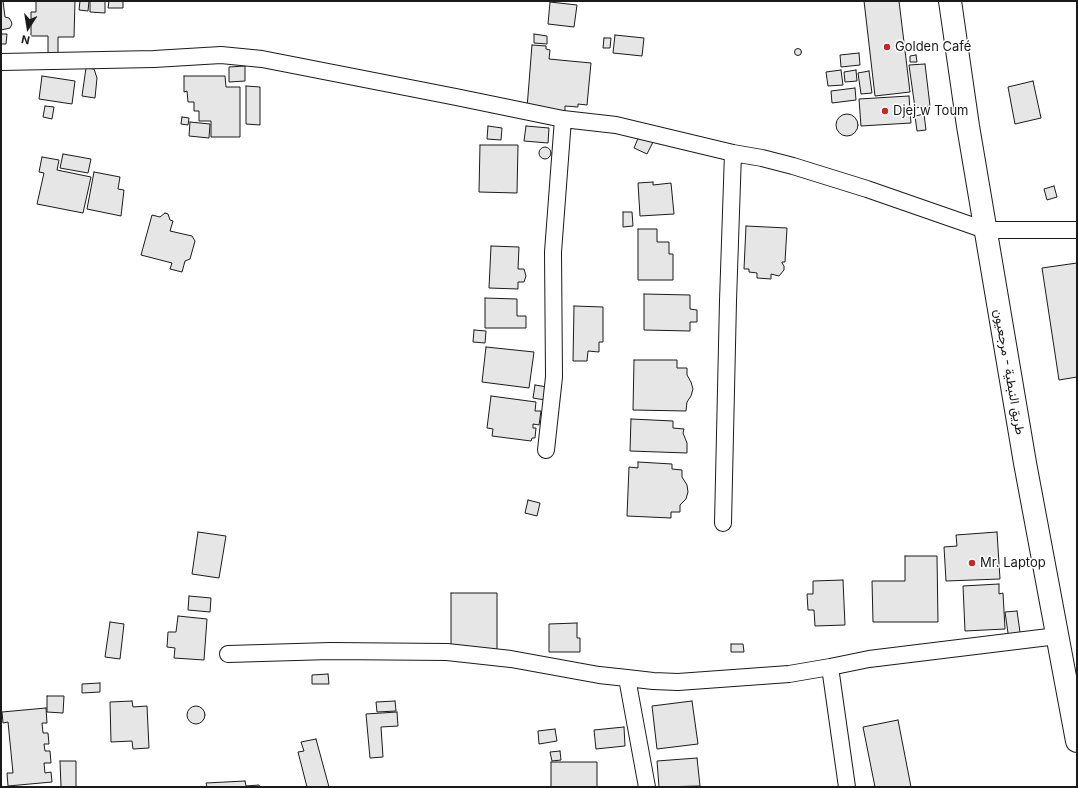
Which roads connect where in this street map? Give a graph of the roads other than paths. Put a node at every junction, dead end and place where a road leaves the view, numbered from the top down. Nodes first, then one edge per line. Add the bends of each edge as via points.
1 (950, 1) edge
2 (1, 62) edge
3 (563, 119) junction
4 (733, 153) junction
5 (985, 230) junction
6 (1077, 230) edge
7 (546, 450) dead end
8 (723, 523) dead end
9 (1057, 636) junction
10 (228, 654) dead end
11 (830, 668) junction
12 (627, 678) junction
13 (1077, 742) edge
14 (647, 787) edge
15 (847, 787) edge

1 - 5 main road, طريق النبطية - مرجعيون
2 - 3 street via 240,56
3 - 4 street via 616,125
3 - 7 street via 553,252 554,377
4 - 5 street via 762,158 831,177
4 - 8 street
5 - 6 street
5 - 9 main road, طريق النبطية - مرجعيون
9 - 11 street via 869,659
9 - 13 main road, طريق النبطية - مرجعيون
10 - 12 street via 330,651 447,652
11 - 12 street via 789,674 678,682
11 - 15 street
12 - 14 street

